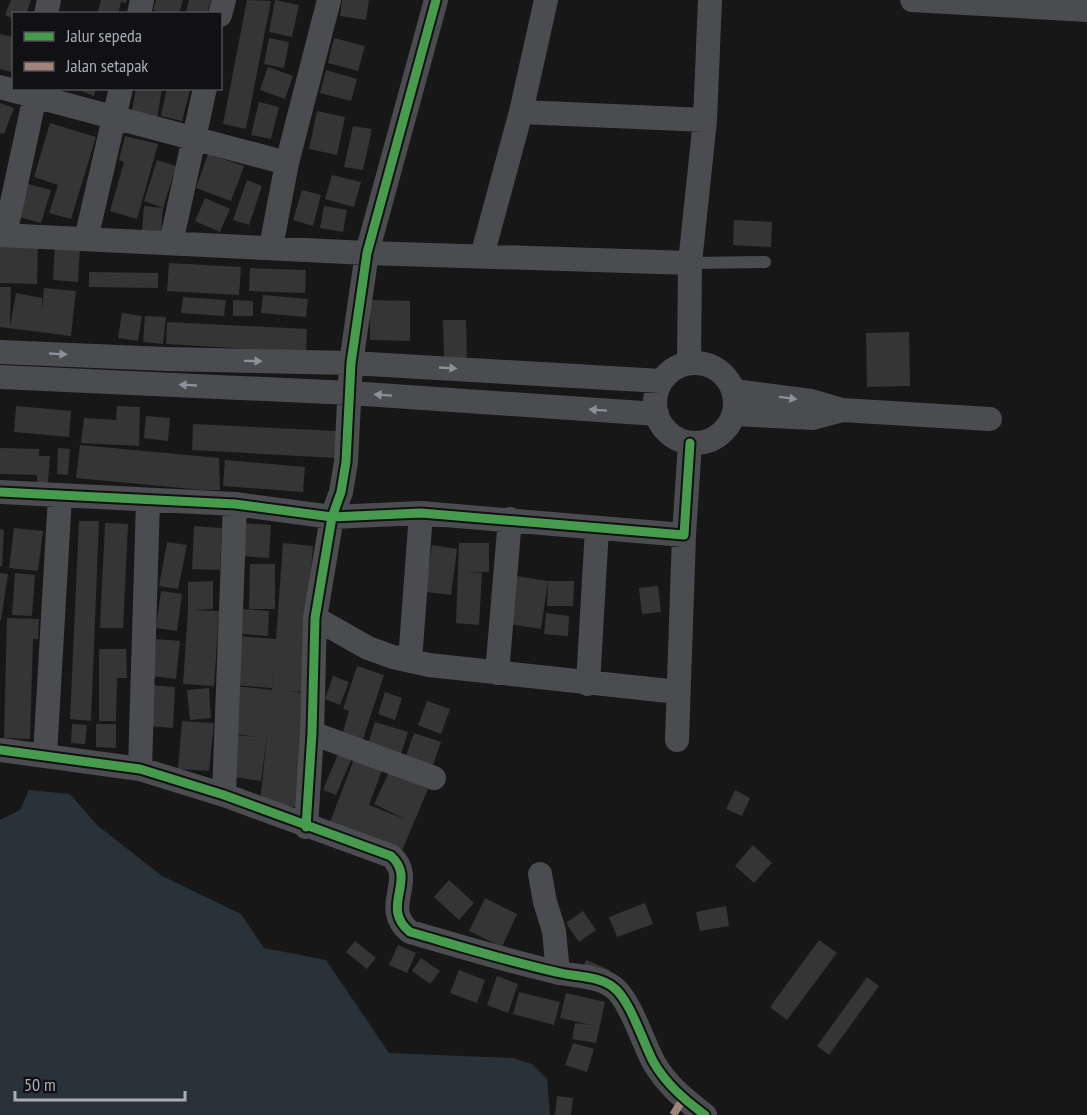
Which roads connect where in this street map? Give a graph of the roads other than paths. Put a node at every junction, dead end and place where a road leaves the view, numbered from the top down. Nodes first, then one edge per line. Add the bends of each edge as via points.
1 (329, 0) edge
2 (436, 0) edge
3 (546, 0) edge
4 (710, 0) edge
5 (912, 0) edge
6 (1087, 10) edge
7 (121, 90) edge
8 (205, 90) edge
9 (29, 93) edge
10 (521, 112) junction
11 (114, 117) junction
12 (705, 120) junction
13 (194, 138) junction
14 (287, 164) junction
15 (3, 235) edge
16 (86, 239) junction
17 (171, 243) junction
18 (271, 247) junction
19 (367, 253) junction
20 (482, 256) junction
21 (765, 262) dead end
22 (690, 263) junction
23 (0, 352) edge
24 (351, 363) junction
25 (689, 363) junction
26 (0, 376) edge
27 (661, 381) junction
28 (350, 393) junction
29 (734, 403) junction
30 (657, 414) junction
31 (990, 419) dead end
32 (690, 443) junction
33 (0, 492) edge
34 (60, 496) junction
35 (148, 500) junction
36 (235, 504) junction
37 (421, 513) junction
38 (332, 517) junction
39 (510, 519) junction
40 (597, 528) junction
41 (684, 535) junction
42 (315, 618) junction
43 (410, 661) junction
44 (497, 673) junction
45 (588, 684) junction
46 (678, 692) junction
47 (312, 733) junction
48 (677, 740) dead end
49 (0, 750) edge
50 (45, 755) junction
51 (140, 769) junction
52 (434, 778) dead end
53 (224, 795) junction
54 (306, 826) junction
55 (540, 874) dead end
56 (558, 973) junction
57 (678, 1107) edge
58 (705, 1115) edge

1 - 14 street
2 - 19 street
3 - 10 street
4 - 12 street
5 - 6 street
7 - 11 street
8 - 13 street
9 - 11 street
9 - 15 street
10 - 12 street
10 - 20 street
11 - 13 street
11 - 16 street
12 - 22 street
13 - 14 street
13 - 17 street
14 - 18 street
15 - 16 street
16 - 17 street
17 - 18 street
18 - 19 street
19 - 20 street
19 - 24 street
20 - 22 street
21 - 22 lane
22 - 25 street
23 -> 24 street
24 -> 27 street
24 - 28 street
25 - 27 street via 678,366
25 - 29 street via 701,363 722,372
28 -> 26 street
27 - 30 street via 655,403
30 -> 28 street
28 - 38 street via 346,462
29 - 31 street via 811,400 842,410
29 - 32 street via 729,424 722,433 701,443
30 - 32 street via 669,433
32 - 41 street
33 - 34 street
34 - 35 street
34 - 50 street
35 - 36 street
35 - 51 street
36 - 38 street
36 - 53 street
37 - 38 street
37 - 39 street
37 - 43 street
38 - 42 street
39 - 40 street
39 - 44 street
40 - 41 street
40 - 45 street
41 - 46 street
42 - 43 street via 368,648
42 - 47 street
43 - 44 street
44 - 45 street
45 - 46 street
46 - 48 street
47 - 52 street
47 - 54 street
49 - 50 street
50 - 51 street
51 - 53 street
53 - 54 street
54 - 56 street via 391,856 399,863 402,872 396,914 410,932
55 - 56 street via 554,931
56 - 57 street via 614,987 626,1003
57 - 58 street

